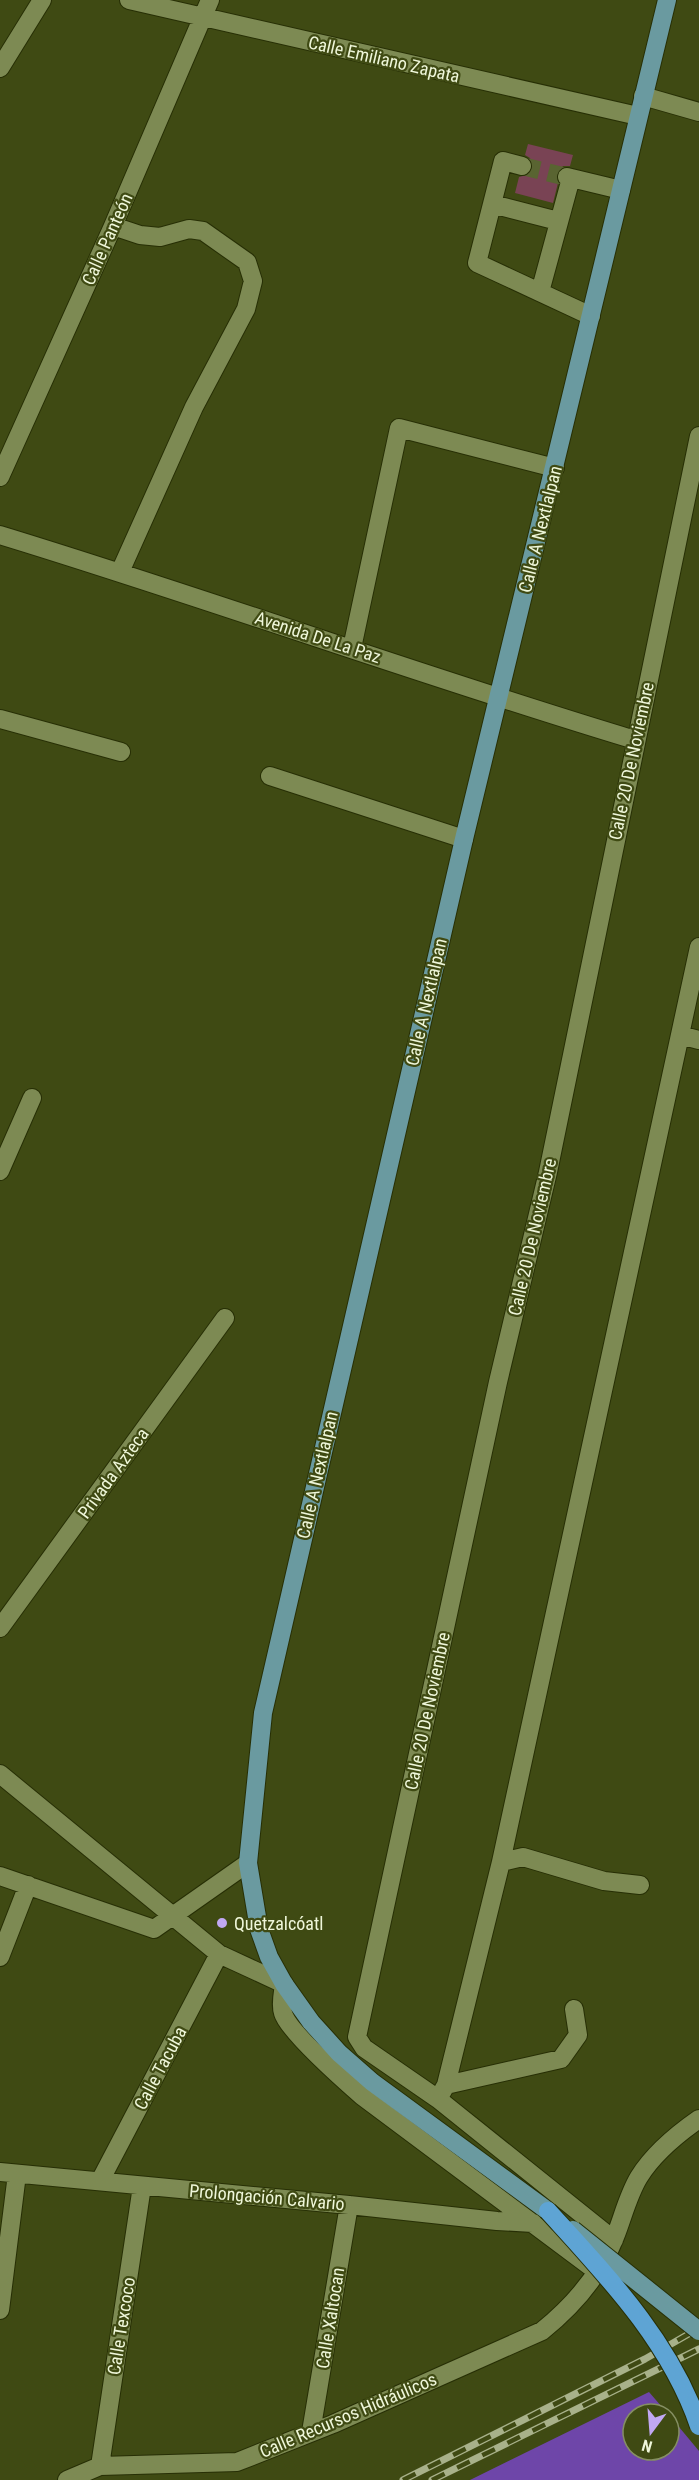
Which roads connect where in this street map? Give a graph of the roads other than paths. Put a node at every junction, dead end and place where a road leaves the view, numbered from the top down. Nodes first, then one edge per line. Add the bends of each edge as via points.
1 (42, 0) edge
2 (129, 0) edge
3 (210, 0) edge
4 (667, 0) edge
5 (202, 18) junction
6 (0, 68) edge
7 (644, 96) junction
8 (699, 112) edge
9 (638, 116) junction
10 (522, 166) tunnel mouth
11 (621, 190) junction
12 (492, 204) junction
13 (558, 221) junction
14 (113, 226) junction
15 (540, 292) junction
16 (591, 316) junction
17 (699, 436) edge
18 (555, 468) junction
19 (0, 477) edge
20 (0, 535) edge
21 (120, 572) junction
22 (352, 648) junction
23 (498, 699) junction
24 (2, 716) edge
25 (635, 740) junction
26 (121, 752) dead end
27 (270, 776) dead end
28 (464, 839) junction
29 (699, 947) edge
30 (680, 1035) junction
31 (699, 1040) edge
32 (32, 1098) dead end
33 (0, 1171) edge
34 (225, 1318) dead end
35 (0, 1628) edge
36 (0, 1774) edge
37 (501, 1862) junction
38 (248, 1863) junction
39 (0, 1876) edge
40 (28, 1885) junction
41 (640, 1886) dead end
42 (171, 1917) junction
43 (219, 1954) junction
44 (0, 1957) edge
45 (284, 1984) junction
46 (574, 2009) dead end
47 (442, 2092) junction
48 (699, 2119) edge
49 (9, 2173) edge
50 (100, 2181) junction
51 (142, 2186) junction
52 (349, 2205) junction
53 (548, 2211) junction
54 (533, 2223) junction
55 (614, 2240) junction
56 (597, 2271) junction
57 (0, 2310) edge
58 (699, 2331) edge
59 (699, 2426) edge
60 (311, 2432) junction
61 (100, 2466) junction
62 (67, 2480) edge

1 - 6 street
2 - 5 street, Calle Emiliano Zapata
3 - 5 street, Calle Panteón
4 - 7 main road, Calle A Nextlalpan
5 - 9 street, Calle Emiliano Zapata
5 - 14 street, Calle Panteón
7 - 8 street
7 - 9 main road, Calle A Nextlalpan
9 - 11 main road, Calle A Nextlalpan
10 - 12 street via 503,161
11 - 13 street via 569,177
11 - 16 main road, Calle A Nextlalpan
12 - 13 street
12 - 15 street via 477,263
13 - 15 street
14 - 19 street, Calle Panteón
14 - 21 street via 160,237 189,229 203,231 247,262 253,281 246,309 194,407
15 - 16 street
16 - 18 main road, Calle A Nextlalpan
17 - 25 street, Calle 20 De Noviembre
18 - 22 street via 399,428
18 - 23 main road, Calle A Nextlalpan
20 - 21 street, Avenida De La Paz
21 - 22 street, Avenida De La Paz
22 - 23 street, Avenida De La Paz
23 - 25 street, Avenida De La Paz
23 - 28 main road, Calle A Nextlalpan
24 - 26 street
25 - 47 street, Calle 20 De Noviembre via 548,1172 498,1382 357,2037 363,2048
27 - 28 street
28 - 38 main road, Calle A Nextlalpan via 263,1713
29 - 30 street
30 - 31 street
30 - 37 street
32 - 33 street
34 - 35 street, Privada Azteca
36 - 42 street
37 - 41 street via 523,1857 604,1881
37 - 47 street
38 - 42 street
38 - 45 main road, Calle A Nextlalpan via 259,1929
39 - 40 street
40 - 42 street via 154,1929
40 - 44 street
42 - 43 street
43 - 45 street
43 - 50 street, Calle Tacuba
45 - 53 main road, Calle A Nextlalpan via 339,2053 372,2082
45 - 54 street via 283,2014 335,2072
46 - 47 street via 578,2035 561,2059
47 - 55 street
48 - 55 street, Calle Recursos Hidráulicos via 652,2159 639,2178
49 - 50 street, Prolongación Calvario
49 - 57 street
50 - 51 street, Prolongación Calvario
51 - 52 street, Prolongación Calvario
51 - 61 street, Calle Texcoco
52 - 54 street, Prolongación Calvario
52 - 60 street, Calle Xaltocan
53 - 58 main road, Calle A Nextlalpan, bridge
53 - 59 highway, bridge via 606,2274 649,2330 690,2398
54 - 56 street
55 - 56 street, Calle Recursos Hidráulicos
56 - 60 street, Calle Recursos Hidráulicos via 564,2313 542,2331
60 - 61 street, Calle Recursos Hidráulicos via 237,2462
61 - 62 street, Calle Recursos Hidráulicos

